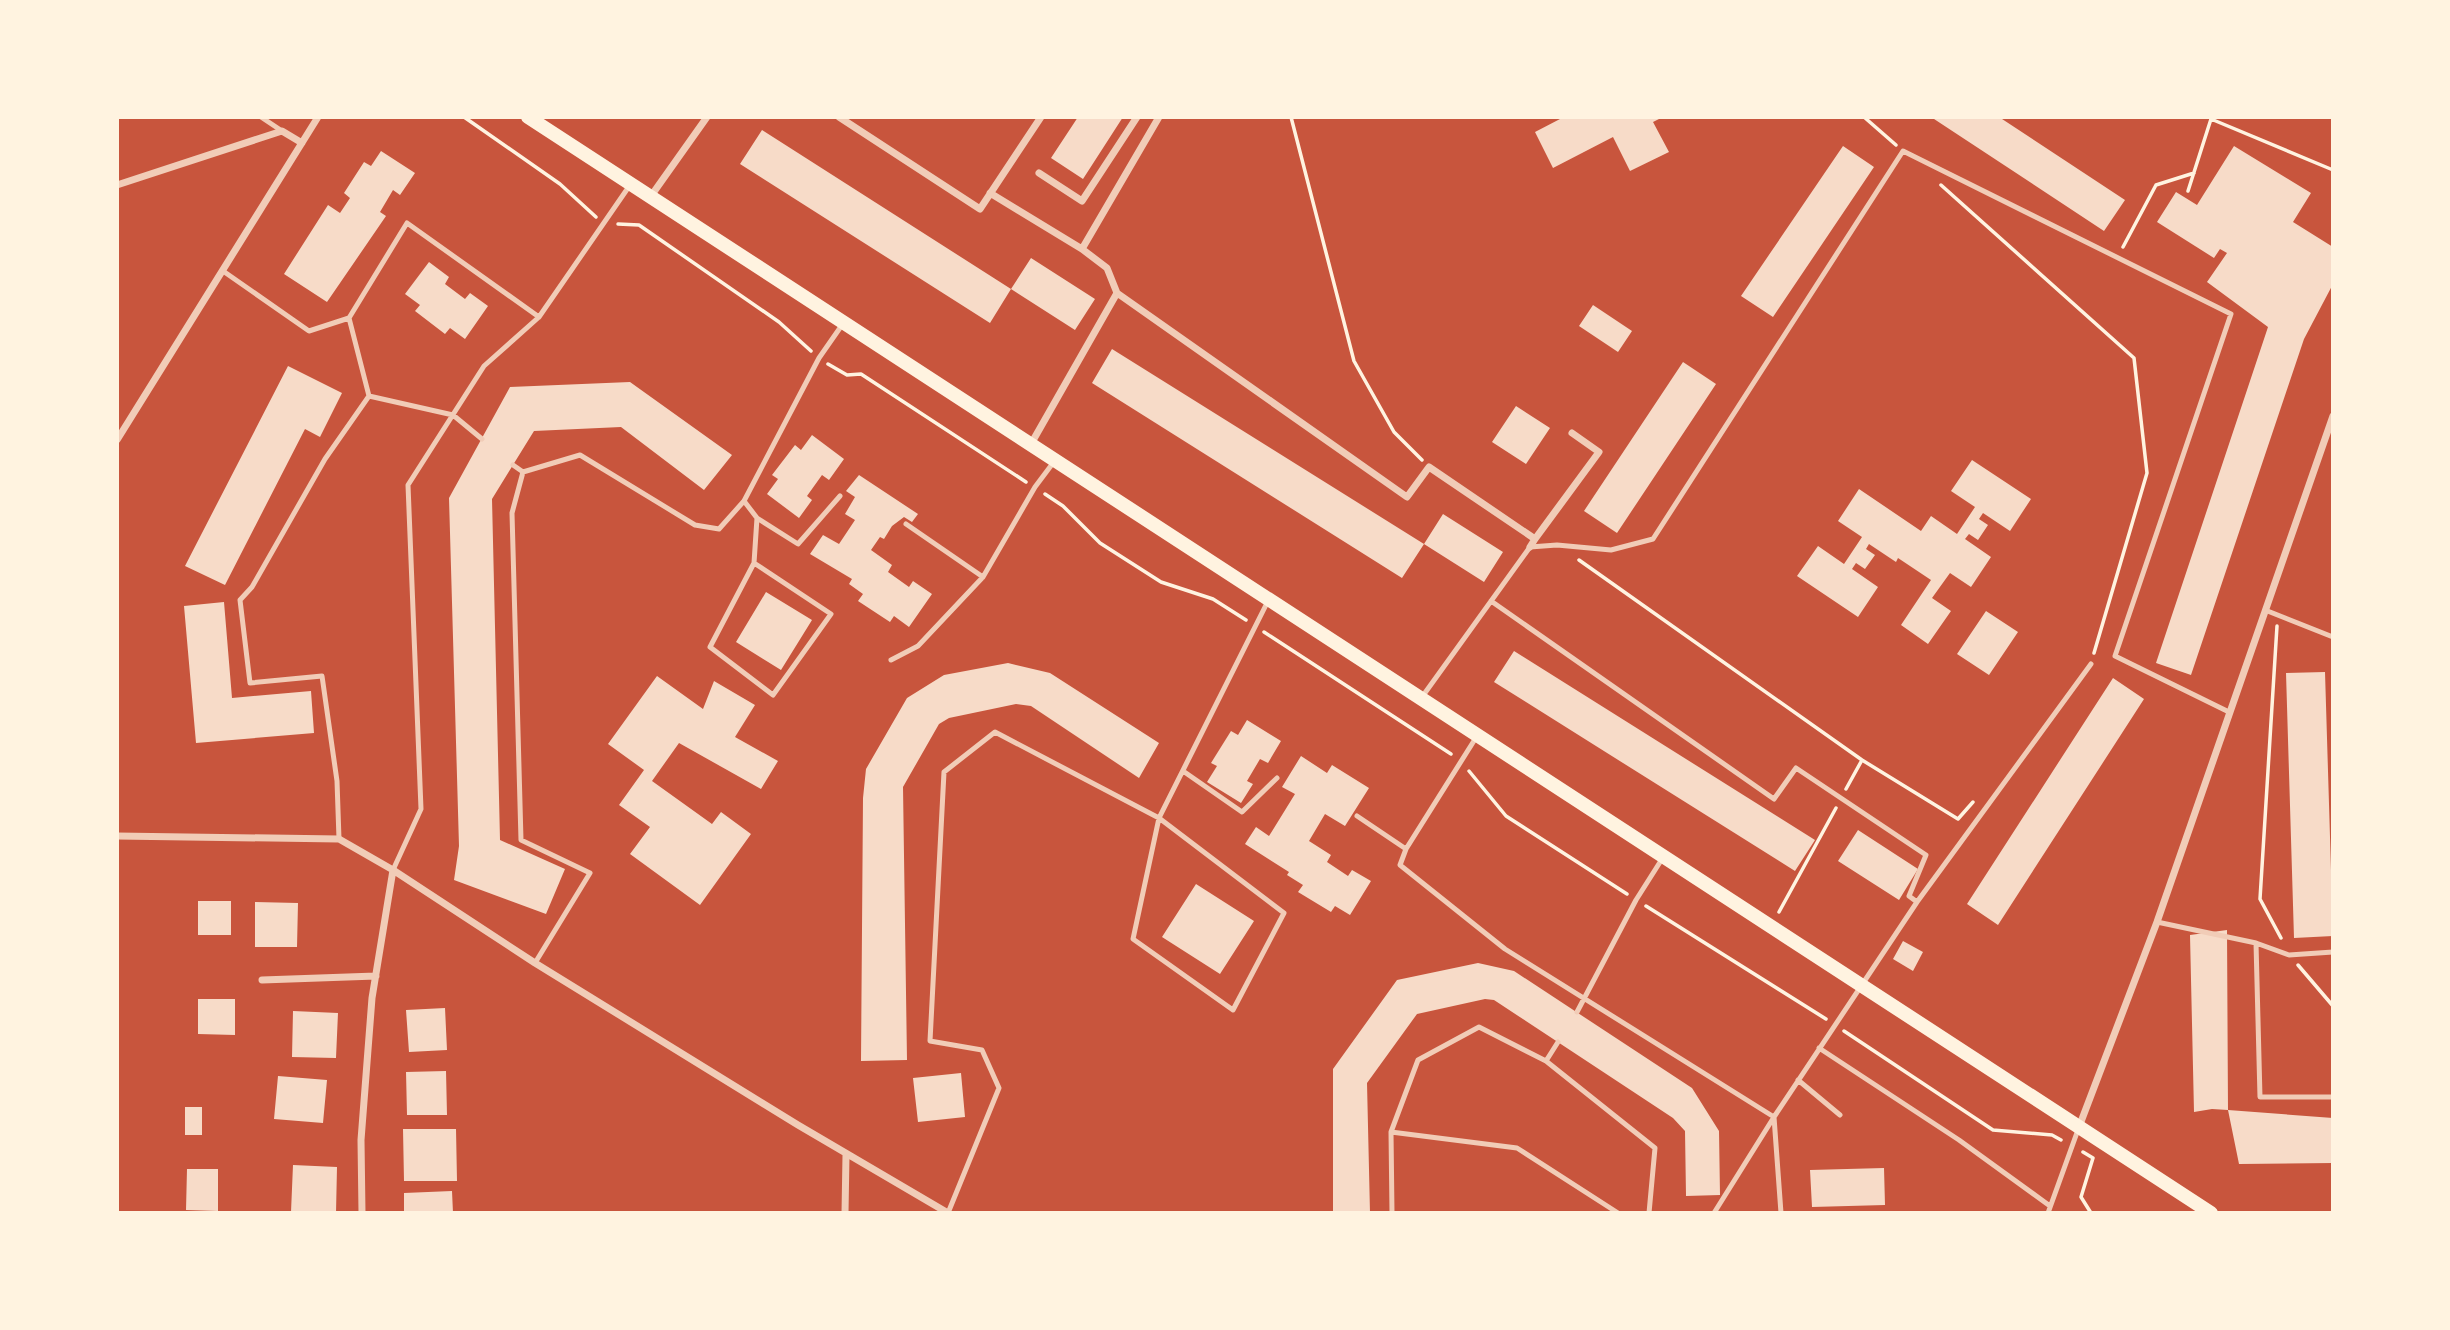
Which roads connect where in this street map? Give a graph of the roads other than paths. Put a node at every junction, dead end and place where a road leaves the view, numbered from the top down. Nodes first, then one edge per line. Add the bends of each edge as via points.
1 (261, 117) edge
2 (318, 117) edge
3 (528, 117) edge
4 (707, 117) edge
5 (839, 117) edge
6 (1041, 117) edge
7 (1137, 117) edge
8 (1159, 117) edge
9 (282, 131) junction
10 (302, 143) junction
11 (1040, 173) dead end
12 (631, 184) junction
13 (117, 185) edge
14 (990, 193) junction
15 (650, 197) junction
16 (1082, 249) junction
17 (223, 271) junction
18 (1117, 293) junction
19 (539, 317) junction
20 (349, 318) junction
21 (844, 323) junction
22 (369, 396) junction
23 (453, 415) junction
24 (2333, 416) edge
25 (1573, 433) dead end
26 (482, 439) dead end
27 (117, 440) edge
28 (1031, 445) junction
29 (1055, 460) junction
30 (513, 465) dead end
31 (523, 472) junction
32 (840, 496) dead end
33 (744, 501) junction
34 (757, 518) junction
35 (906, 524) dead end
36 (1535, 539) junction
37 (1531, 547) junction
38 (754, 562) junction
39 (983, 577) junction
40 (1269, 599) junction
41 (1491, 601) junction
42 (2265, 610) junction
43 (2333, 637) edge
44 (891, 660) dead end
45 (2091, 664) road end
46 (1421, 698) junction
47 (2229, 712) junction
48 (1478, 735) junction
49 (1183, 771) junction
50 (1277, 778) dead end
51 (1357, 816) dead end
52 (1159, 818) junction
53 (117, 836) edge
54 (339, 839) junction
55 (1405, 849) junction
56 (1663, 856) junction
57 (393, 870) junction
58 (1917, 902) junction
59 (2157, 922) junction
60 (2256, 943) junction
61 (2333, 952) edge
62 (535, 963) junction
63 (376, 976) junction
64 (262, 980) dead end
65 (1861, 985) junction
66 (1585, 1000) junction
67 (1577, 1012) dead end
68 (1558, 1042) dead end
69 (1819, 1048) junction
70 (1546, 1061) junction
71 (1798, 1080) junction
72 (2333, 1097) edge
73 (1840, 1115) dead end
74 (1773, 1117) junction
75 (2079, 1127) junction
76 (1391, 1132) junction
77 (846, 1155) junction
78 (2049, 1209) edge
79 (362, 1213) edge
80 (845, 1213) edge
81 (947, 1213) edge
82 (1392, 1213) edge
83 (1618, 1213) edge
84 (1649, 1213) edge
85 (1714, 1213) edge
86 (1781, 1213) edge
87 (2211, 1213) edge

1 - 9 lane
2 - 10 street
3 - 12 main road
4 - 15 street
5 - 14 street via 980,209
6 - 14 street
7 - 11 street via 1082,201
8 - 16 street
9 - 10 street
9 - 13 street
10 - 17 street
12 - 15 main road
12 - 19 lane
14 - 16 street
15 - 21 main road
16 - 18 street via 1107,268
17 - 20 lane via 309,331
17 - 27 street
18 - 28 street
18 - 36 street via 1407,497 1429,467
19 - 20 lane via 407,223
19 - 23 lane via 484,366
20 - 22 lane
21 - 28 main road
21 - 33 lane via 819,358
22 - 23 lane
22 - 54 lane via 325,459 252,587 240,600 250,683 323,676 337,781
23 - 26 lane
23 - 57 lane via 408,485 421,809
24 - 42 street
25 - 36 street via 1599,452
28 - 29 main road
29 - 39 lane
29 - 40 main road
30 - 31 lane
31 - 33 lane via 580,455 695,524 719,529
31 - 62 lane via 512,513 521,840 590,873
32 - 34 lane via 798,544
33 - 34 lane
34 - 38 lane
35 - 39 lane
36 - 37 street
37 - 41 lane
37 - 47 lane via 1611,550 1653,539 1903,151 2231,314 2115,656
38 - 38 lane via 710,647 773,695 831,614
39 - 44 lane via 918,646
40 - 46 main road
40 - 49 lane
41 - 46 lane
41 - 58 lane via 1774,799 1796,768 1926,855 1909,896
42 - 43 lane
42 - 47 street
45 - 58 lane
46 - 48 main road
47 - 59 street
48 - 55 lane
48 - 56 main road
49 - 50 lane via 1241,812
49 - 52 lane
51 - 55 lane
52 - 52 lane via 1284,913 1233,1010 1133,939
52 - 81 lane via 995,732 944,772 930,1041 982,1050 999,1088
53 - 54 street
54 - 57 street
55 - 66 lane via 1400,865 1505,949
56 - 65 main road
56 - 66 lane
57 - 62 street
57 - 63 street
58 - 65 lane
59 - 60 lane
59 - 75 street
60 - 61 lane via 2289,955
60 - 72 lane via 2260,1097
62 - 77 street
63 - 64 street
63 - 79 street via 361,1140
65 - 69 lane
65 - 75 main road
66 - 67 lane
66 - 74 lane
68 - 70 lane
69 - 71 lane
69 - 78 lane via 1959,1140
70 - 76 lane via 1479,1027 1418,1060
70 - 84 lane via 1654,1148
71 - 73 lane
71 - 74 lane
74 - 85 lane
74 - 86 lane
75 - 78 lane
75 - 87 main road
76 - 82 lane
76 - 83 lane via 1517,1148
77 - 80 street
77 - 81 street

